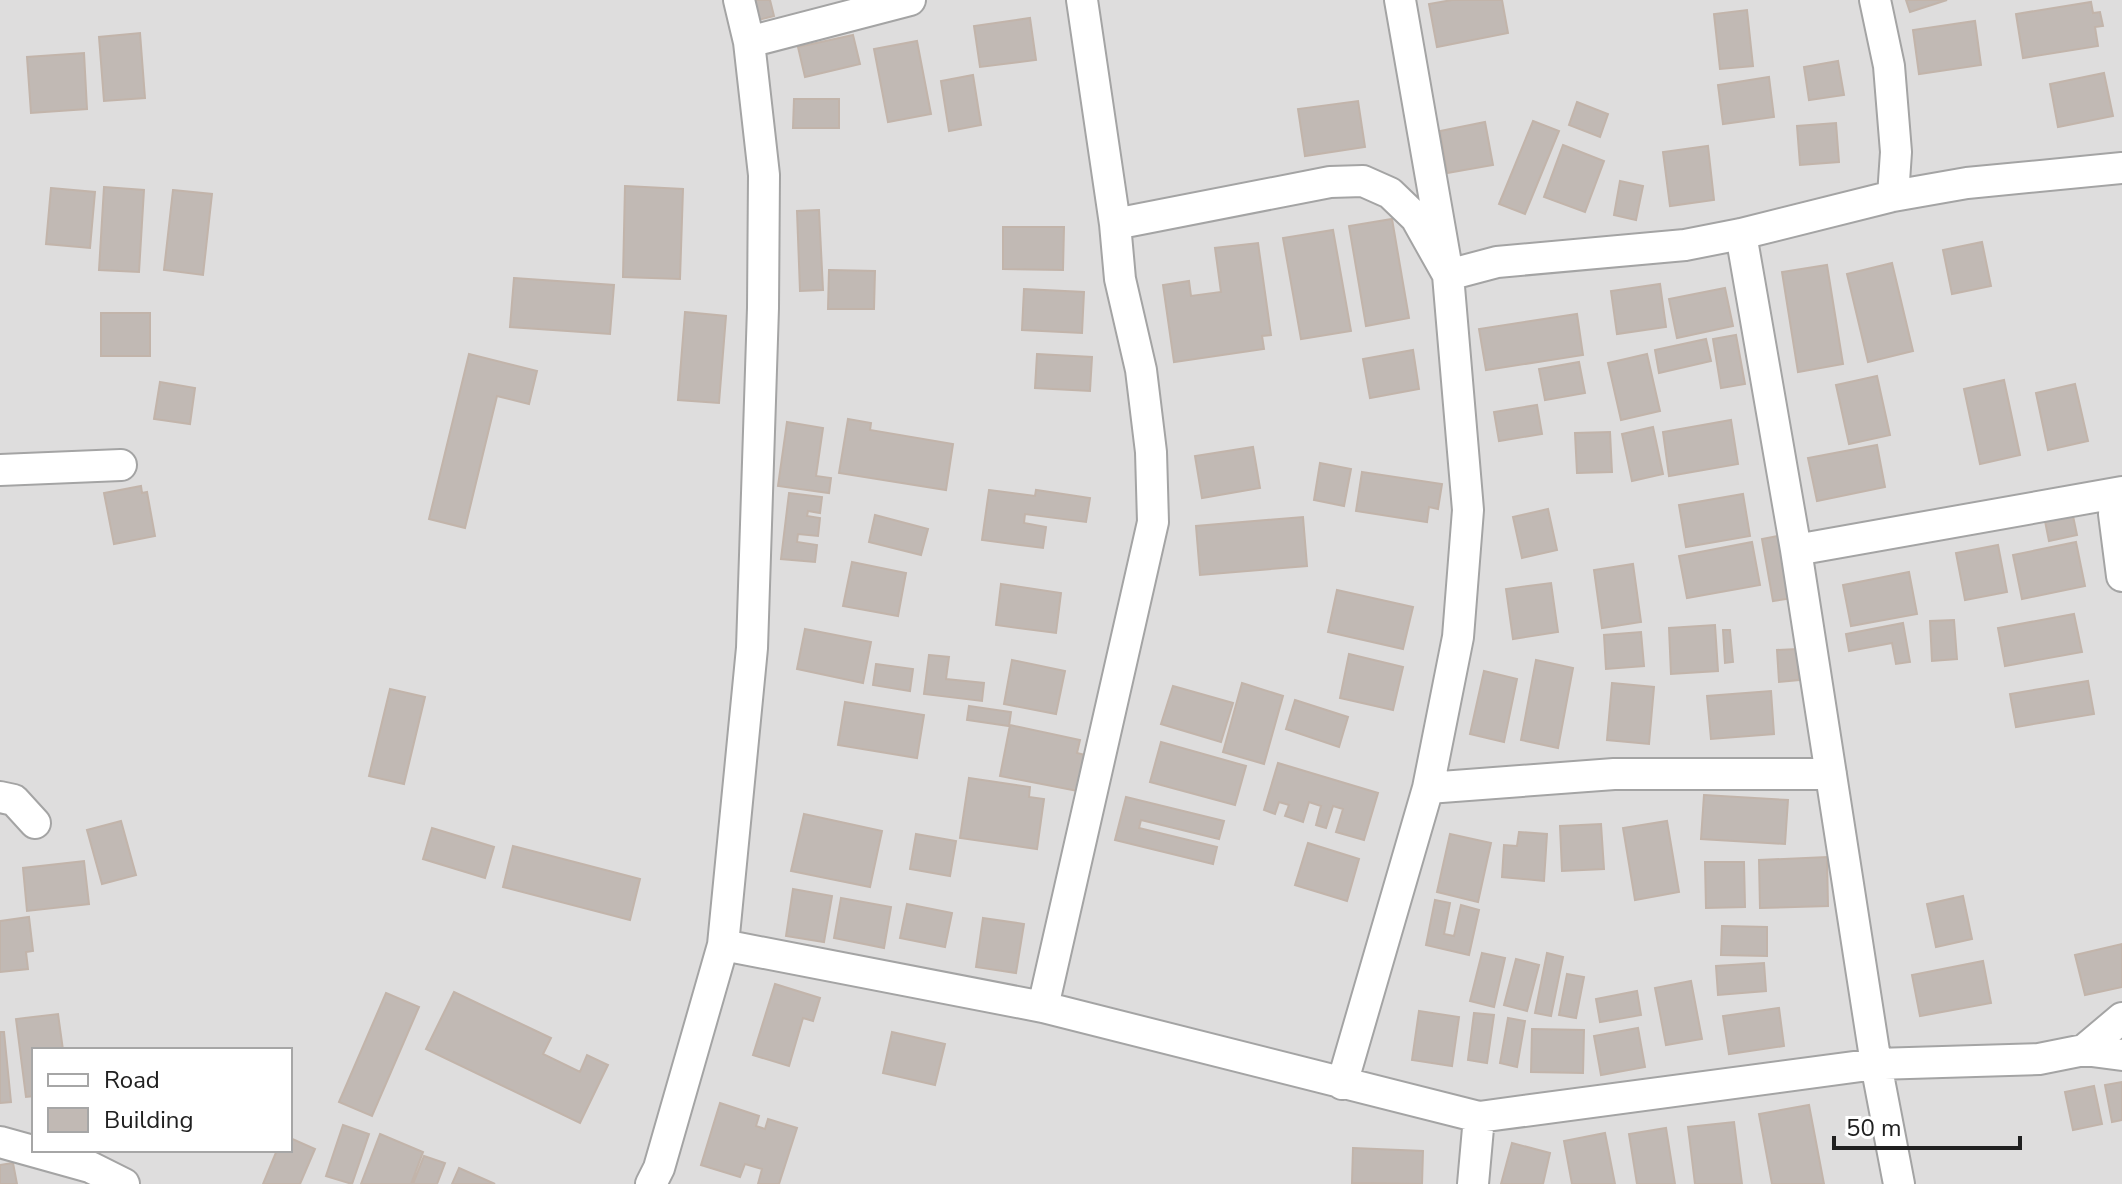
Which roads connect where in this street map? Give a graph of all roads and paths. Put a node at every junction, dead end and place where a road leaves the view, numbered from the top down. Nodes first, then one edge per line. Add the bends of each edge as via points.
1 (739, 0) edge
2 (910, 0) edge
3 (1082, 0) edge
4 (1400, 0) edge
5 (1875, 0) edge
6 (749, 42) junction
7 (2122, 168) edge
8 (1893, 196) junction
9 (1115, 224) junction
10 (1741, 234) junction
11 (1448, 275) junction
12 (121, 465) dead end
13 (0, 470) edge
14 (2122, 492) edge
15 (2122, 502) edge
16 (1796, 550) junction
17 (2122, 576) edge
18 (1831, 774) junction
19 (1428, 788) junction
20 (0, 797) edge
21 (35, 823) dead end
22 (723, 945) junction
23 (1043, 1007) junction
24 (2122, 1018) edge
25 (2084, 1050) junction
26 (2122, 1055) edge
27 (1876, 1064) junction
28 (1342, 1084) junction
29 (1479, 1117) junction
30 (0, 1142) edge
31 (32, 1151) edge
32 (36, 1152) edge
33 (124, 1184) edge
34 (651, 1184) edge
35 (1473, 1184) edge
36 (1899, 1184) edge

1 - 6 street
2 - 6 street
3 - 9 street
4 - 11 street
5 - 8 street via 1889,66 1896,152
6 - 22 street via 764,175 763,308 752,648
7 - 8 street
8 - 10 street
9 - 11 street via 1330,182 1363,181 1390,193 1416,218
9 - 23 street via 1120,279 1141,370 1153,522
10 - 11 street via 1685,245 1497,262
10 - 16 street
11 - 19 street via 1468,510 1458,637
12 - 13 street
14 - 16 street
15 - 17 street via 2114,514
16 - 18 street
18 - 19 street via 1614,774
18 - 27 street
19 - 28 street
20 - 21 street via 14,800
22 - 23 street
22 - 34 street
23 - 28 street
24 - 25 street
25 - 26 street
25 - 27 street via 2039,1059
27 - 29 street
27 - 36 street
28 - 29 street
29 - 35 street
30 - 31 street
32 - 33 street via 90,1167

